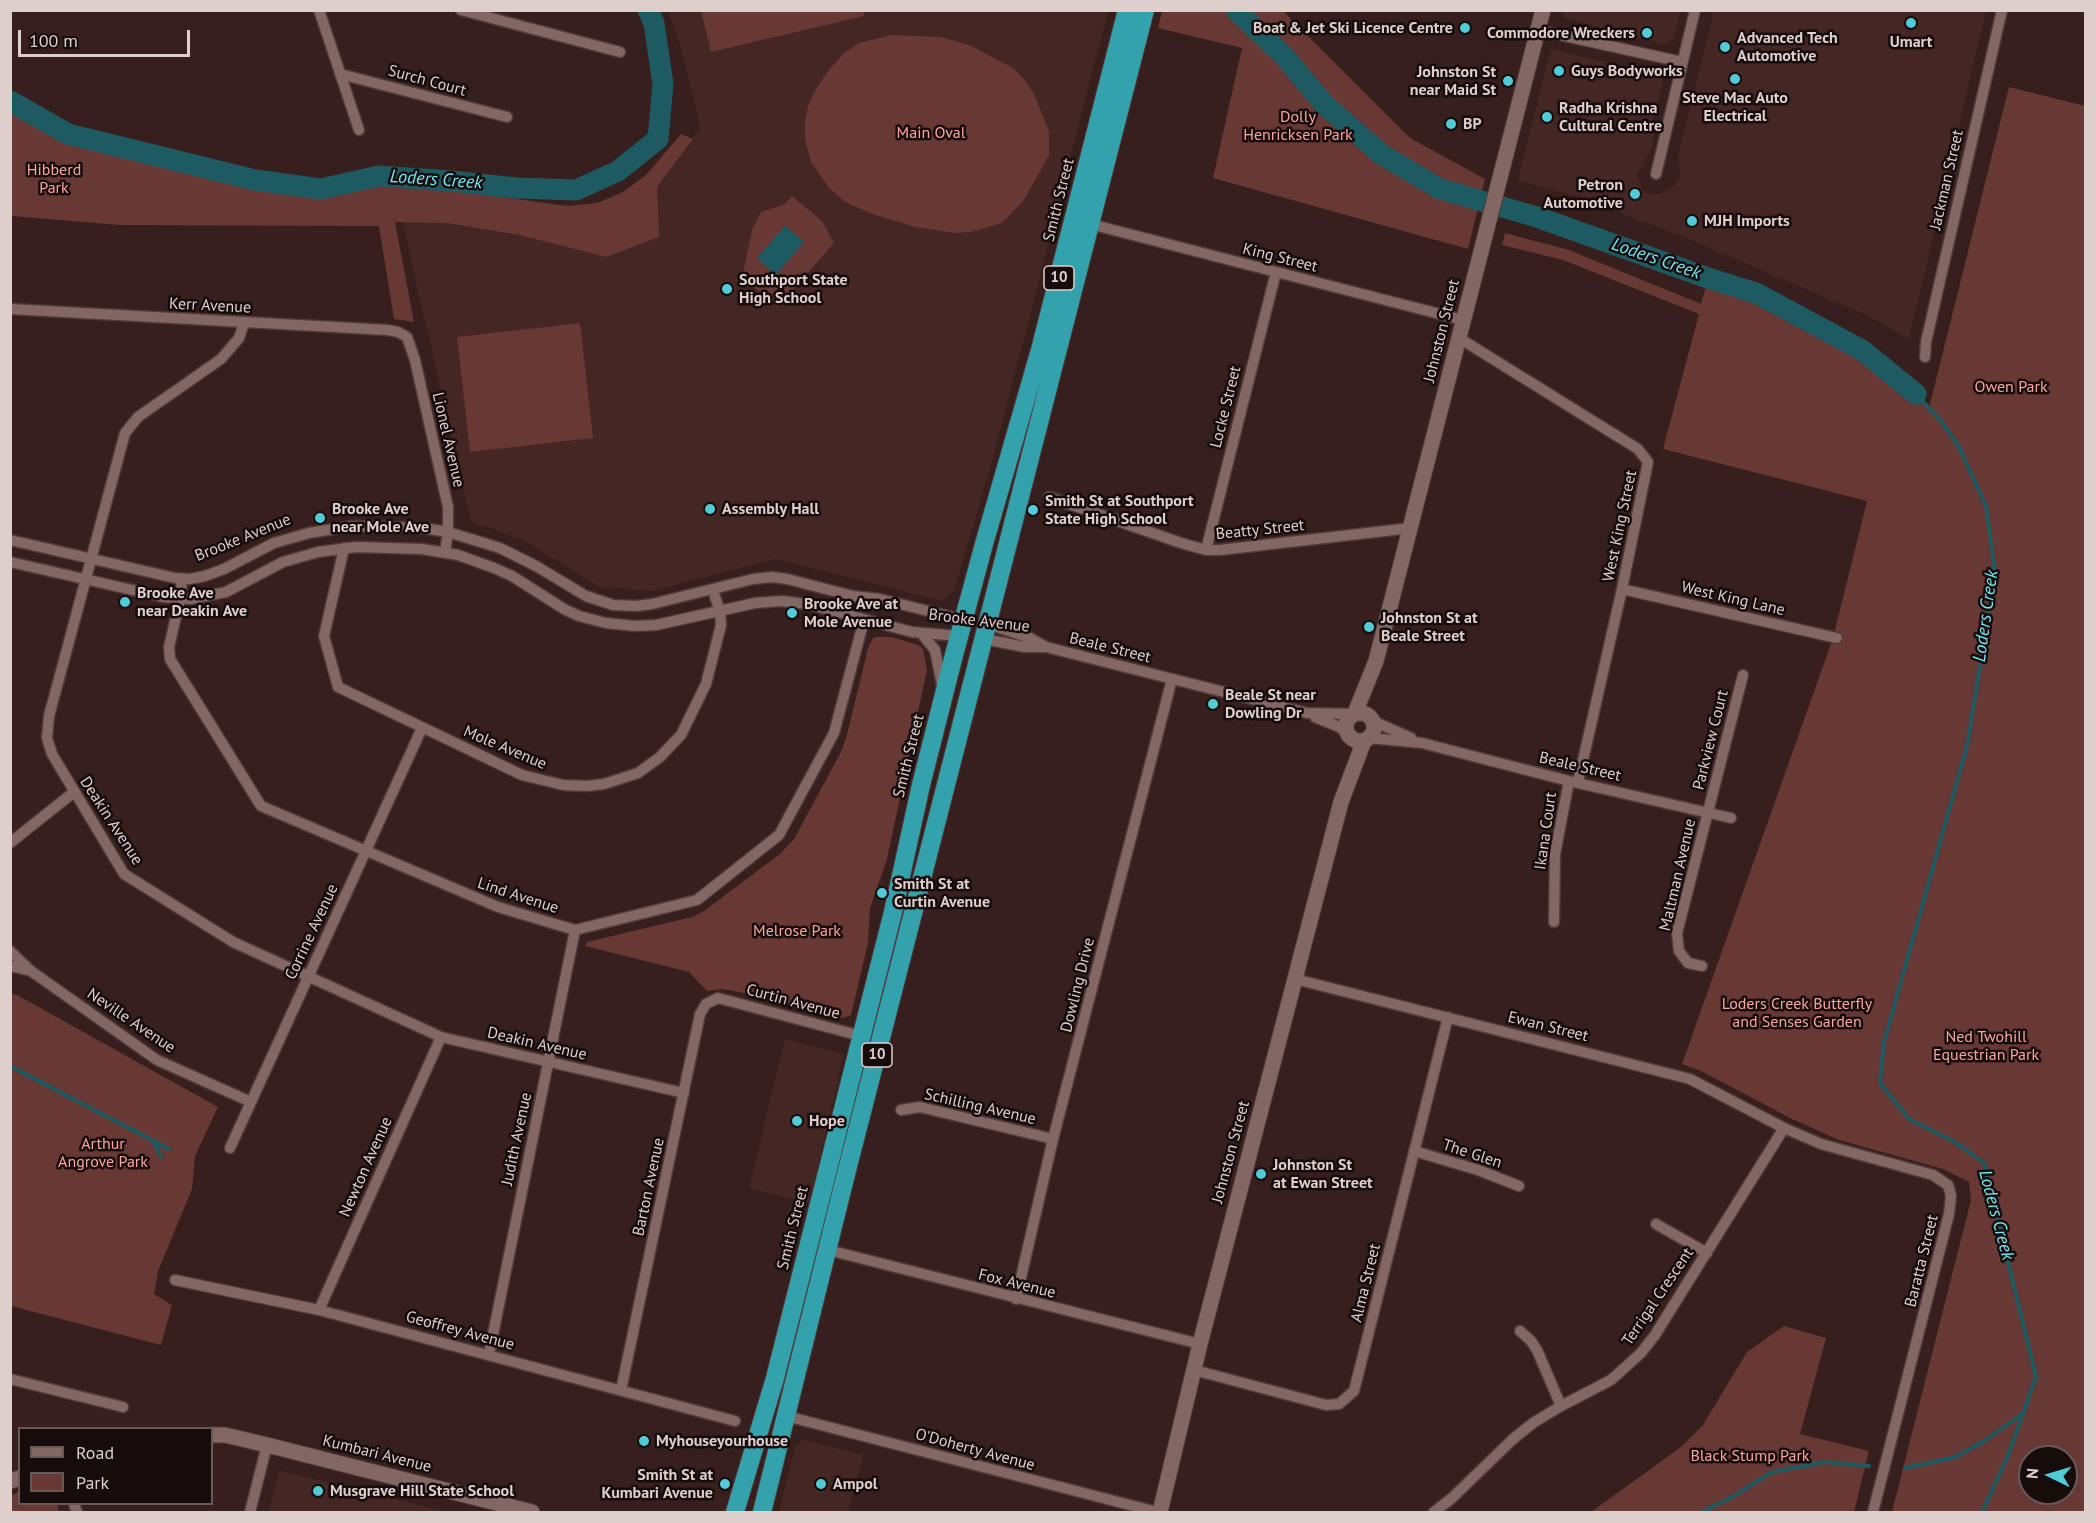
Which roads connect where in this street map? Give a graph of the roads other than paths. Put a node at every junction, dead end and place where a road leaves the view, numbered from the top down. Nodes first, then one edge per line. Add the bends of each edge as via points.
1 (319, 10) edge
2 (461, 10) edge
3 (1127, 10) edge
4 (1145, 10) edge
5 (1543, 10) edge
6 (1695, 10) edge
7 (2002, 10) edge
8 (1538, 30) junction
9 (620, 52) dead end
10 (1682, 62) junction
11 (340, 74) junction
12 (507, 117) dead end
13 (359, 130) dead end
14 (1656, 174) dead end
15 (1090, 224) junction
16 (1276, 272) junction
17 (10, 309) edge
18 (1463, 320) junction
19 (244, 323) junction
20 (407, 337) joint
21 (1459, 338) junction
22 (1925, 357) dead end
23 (1049, 497) dead end
24 (1411, 528) junction
25 (448, 532) junction
26 (10, 540) edge
27 (344, 548) junction
28 (1206, 550) junction
29 (445, 552) junction
30 (92, 559) junction
31 (10, 562) edge
32 (86, 579) junction
33 (182, 579) junction
34 (1622, 589) junction
35 (713, 590) junction
36 (180, 599) junction
37 (720, 612) junction
38 (864, 620) junction
39 (961, 628) junction
40 (986, 631) junction
41 (922, 634) junction
42 (1836, 639) dead end
43 (1046, 647) joint
44 (1376, 661) junction
45 (1743, 675) dead end
46 (1172, 679) junction
47 (943, 698) junction
48 (1306, 713) junction
49 (1354, 714) junction
50 (1372, 719) junction
51 (422, 728) junction
52 (1357, 737) junction
53 (1422, 743) junction
54 (1573, 782) junction
55 (74, 792) junction
56 (1708, 812) junction
57 (1731, 818) dead end
58 (10, 843) edge
59 (366, 852) junction
60 (1554, 922) dead end
61 (575, 930) junction
62 (10, 951) edge
63 (10, 966) edge
64 (1702, 966) dead end
65 (32, 972) junction
66 (307, 977) junction
67 (1295, 979) junction
68 (718, 998) joint
69 (1448, 1017) junction
70 (861, 1036) junction
71 (441, 1037) junction
72 (549, 1062) junction
73 (684, 1093) junction
74 (251, 1102) junction
75 (901, 1110) dead end
76 (1784, 1128) junction
77 (1053, 1139) junction
78 (230, 1148) dead end
79 (1414, 1151) junction
80 (1519, 1186) dead end
81 (1656, 1224) dead end
82 (828, 1250) junction
83 (1707, 1253) junction
84 (175, 1280) dead end
85 (1016, 1299) junction
86 (319, 1310) junction
87 (1520, 1331) dead end
88 (1200, 1344) junction
89 (489, 1354) junction
90 (1194, 1370) junction
91 (10, 1379) edge
92 (621, 1390) junction
93 (1561, 1406) junction
94 (123, 1407) dead end
95 (786, 1416) junction
96 (735, 1421) dead end
97 (213, 1435) edge
98 (267, 1445) junction
99 (250, 1512) edge
100 (532, 1512) edge
101 (735, 1512) edge
102 (762, 1512) edge
103 (1158, 1512) edge
104 (1434, 1512) edge
105 (1873, 1512) edge

1 - 11 street
2 - 9 street
3 - 39 highway, Smith Street / 10 via 1040,350
4 - 15 highway, 10
5 - 8 street, Johnston Street
6 - 10 street
7 - 22 street, Jackman Street
8 - 10 street
8 - 18 street, Johnston Street
10 - 14 street
11 - 12 street, Surch Court
11 - 13 street
15 - 16 street, King Street
15 - 40 highway, 10
16 - 18 street, King Street
16 - 28 street, Locke Street
17 - 19 street, Kerr Avenue
18 - 21 street, Johnston Street
19 - 20 street, Kerr Avenue via 388,330
19 - 30 street, Deakin Avenue via 239,338 220,359 128,428
20 - 25 street, Lionel Avenue via 448,507
21 - 24 street, Johnston Street
21 - 34 street, West King Street via 1638,449 1648,462
23 - 28 street, Beatty Street
24 - 28 street, Beatty Street
24 - 44 street, Johnston Street
25 - 29 street, Lionel Avenue
25 - 33 street, Brooke Avenue via 406,527 339,528 283,540 224,570
25 - 35 street, Brooke Avenue via 509,552 586,596 607,603 644,606
26 - 30 street, Brooke Avenue
27 - 29 street, Brooke Avenue via 385,546
27 - 36 street, Brooke Avenue via 292,559 216,595
27 - 51 street, Mole Avenue via 324,636 338,687
29 - 37 street, Brooke Avenue via 504,572 564,609 606,623 656,626
30 - 32 street, Deakin Avenue
30 - 33 street, Brooke Avenue
31 - 32 street, Brooke Avenue
32 - 36 street, Brooke Avenue
32 - 55 street, Deakin Avenue via 49,717 47,738
33 - 36 street, Lind Avenue
34 - 42 street, West King Lane
34 - 54 street, West King Street
35 - 37 street, Mole Avenue
35 - 39 street, Brooke Avenue via 778,577 880,599
36 - 59 street, Lind Avenue via 170,659 261,806
37 - 38 street, Brooke Avenue via 781,600
37 - 51 street, Mole Avenue via 721,625 706,684 681,735 650,765 623,779 587,786 537,780
38 - 41 street, Brooke Avenue
38 - 61 street, Lind Avenue via 834,733 779,835 697,900
39 - 40 highway, Brooke Avenue
39 - 41 street, Brooke Avenue
39 - 47 highway, Smith Street / 10
40 - 43 street, Brooke Avenue via 1029,647
40 - 82 highway, 10
41 - 47 street via 936,653
43 - 46 street, Beale Street
44 - 49 street, Johnston Street
44 - 50 street, Johnston Street
45 - 56 street, Parkview Court
46 - 48 street, Beale Street
46 - 77 street, Dowling Drive
47 - 70 highway, Smith Street / 10
48 - 49 street, Beale Street
48 - 52 street, Beale Street
49 - 50 street via 1364,713
49 - 52 street via 1346,724
50 - 52 street via 1374,730
50 - 53 street, Beale Street
51 - 59 street, Corrine Avenue
52 - 53 street, Beale Street
52 - 67 street, Johnston Street
53 - 54 street, Beale Street
54 - 56 street, Beale Street
54 - 60 street, Ikana Court via 1555,854
55 - 58 street
55 - 66 street, Deakin Avenue via 124,874 233,942
56 - 57 street, Beale Street
56 - 64 street, Maltman Avenue via 1677,933 1679,951 1688,963
59 - 61 street, Lind Avenue via 498,907
59 - 66 street, Corrine Avenue
61 - 72 street, Judith Avenue
62 - 65 street, Neville Avenue
63 - 65 street, Neville Avenue
65 - 74 street, Neville Avenue via 157,1060
66 - 71 street, Deakin Avenue
66 - 74 street, Corrine Avenue
67 - 69 street, Ewan Street
67 - 88 street, Johnston Street
68 - 70 street, Curtin Avenue
68 - 73 street, Barton Avenue via 706,1004 700,1014
69 - 76 street, Ewan Street via 1690,1079
69 - 79 street, Alma Street
70 - 101 highway, Smith Street / 10 via 775,1378
71 - 72 street, Deakin Avenue
71 - 86 street, Newton Avenue
72 - 73 street, Deakin Avenue
72 - 89 street, Judith Avenue
73 - 92 street, Barton Avenue
74 - 78 street, Corrine Avenue
75 - 77 street, Schilling Avenue via 920,1107
76 - 83 street, Terrigal Crescent
76 - 105 street, Baratta Street via 1823,1144 1933,1175 1948,1185 1951,1196
77 - 85 street, Dowling Drive
79 - 80 street, The Glen
79 - 90 street, Alma Street via 1354,1391 1339,1404 1326,1405
81 - 83 street
82 - 85 street, Fox Avenue
82 - 95 highway, 10
83 - 93 street, Terrigal Crescent via 1641,1353 1611,1380
84 - 86 street, Geoffrey Avenue
85 - 88 street, Fox Avenue
86 - 89 street, Geoffrey Avenue
87 - 93 street via 1537,1350
88 - 90 street, Johnston Street
89 - 92 street, Geoffrey Avenue
90 - 103 street, Johnston Street
91 - 94 street
92 - 96 street, Geoffrey Avenue
93 - 104 street, Terrigal Crescent via 1513,1439
95 - 102 highway, 10
95 - 103 street, O'Doherty Avenue
97 - 98 street, Kumbari Avenue
98 - 99 street
98 - 100 street, Kumbari Avenue

